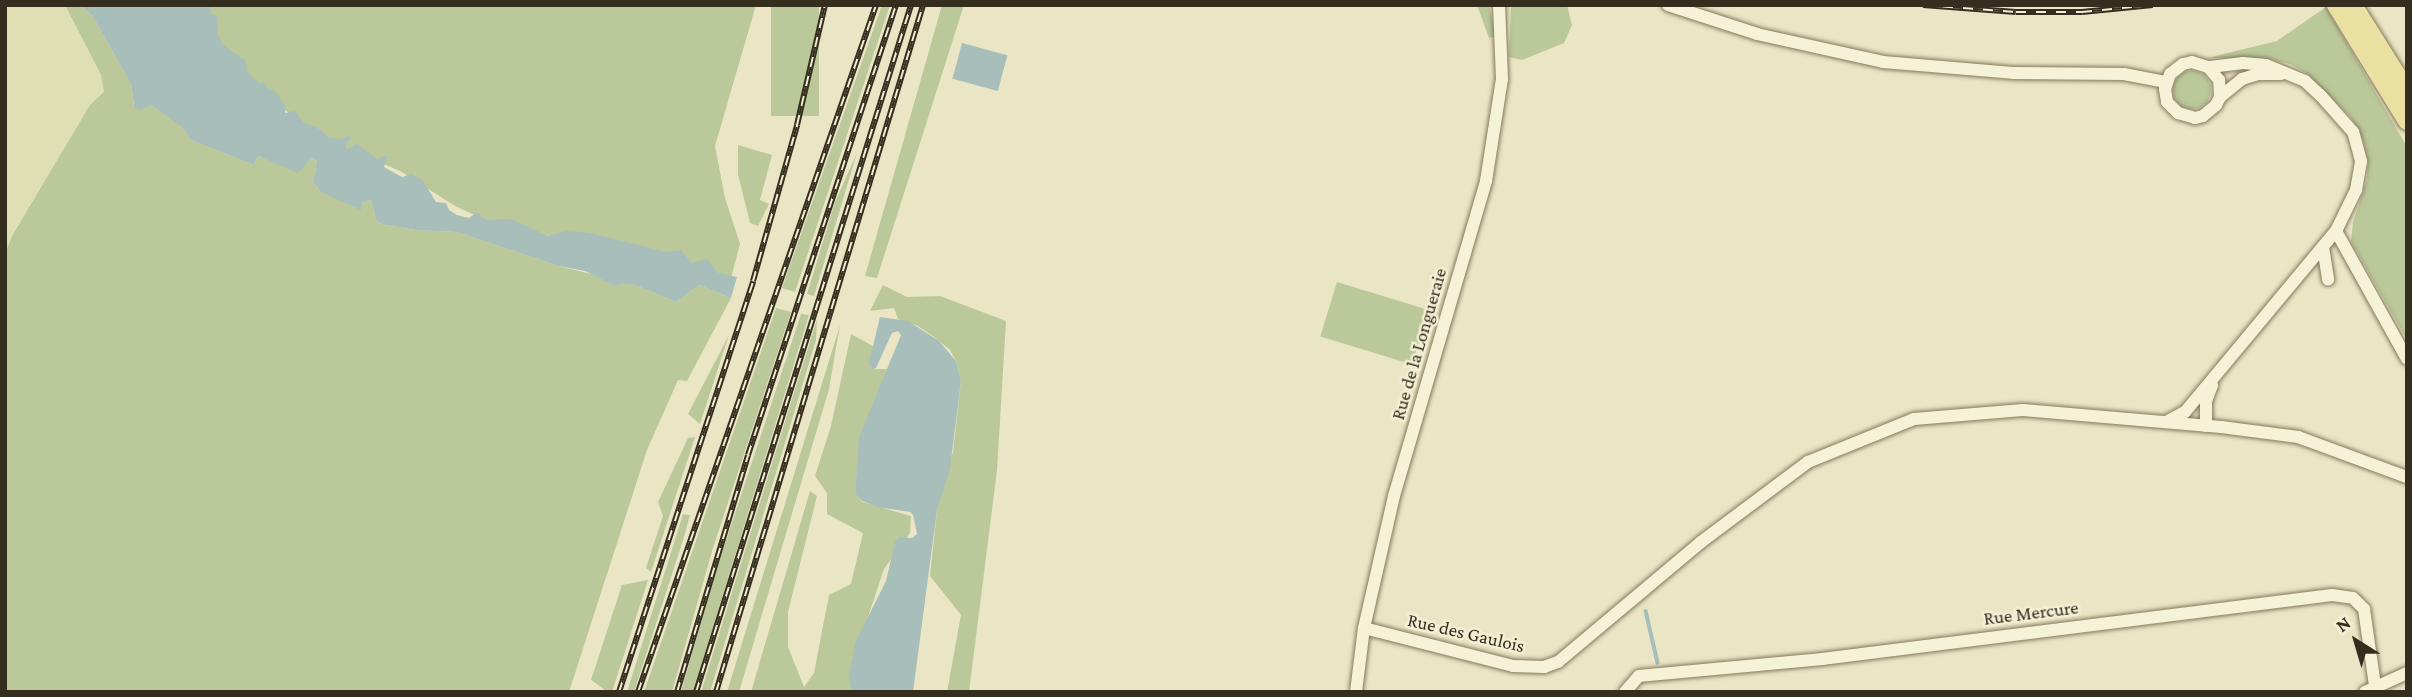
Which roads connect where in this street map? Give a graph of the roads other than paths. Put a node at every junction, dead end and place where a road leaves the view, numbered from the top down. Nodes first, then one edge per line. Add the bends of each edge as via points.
1 (1499, 5) edge
2 (1668, 5) edge
3 (2336, 5) edge
4 (2353, 5) edge
5 (2208, 67) junction
6 (2288, 74) junction
7 (2166, 82) junction
8 (2407, 91) edge
9 (2220, 97) junction
10 (2407, 121) edge
11 (2336, 231) junction
12 (2323, 247) junction
13 (2328, 280) dead end
14 (2407, 359) edge
15 (2213, 381) junction
16 (2165, 422) junction
17 (2206, 426) junction
18 (2407, 477) edge
19 (1364, 628) junction
20 (2407, 673) edge
21 (2372, 691) edge
22 (1356, 692) edge
23 (1625, 692) edge

1 - 19 street, Rue de la Longueraie via 1502,79 1486,181 1394,496
2 - 7 street via 1757,34 1883,62 2013,73 2124,74
3 - 10 main road
4 - 8 main road
5 - 6 street via 2266,65
5 - 7 street via 2183,64
5 - 9 street via 2219,80
6 - 9 street via 2242,79
6 - 11 street via 2305,81 2353,132 2361,161 2356,190
7 - 9 street via 2167,102 2186,117 2203,116
11 - 12 street
11 - 14 street
12 - 13 street
12 - 15 street
15 - 16 street via 2185,412
15 - 17 street
16 - 17 street, Rue des Gaulois
16 - 19 street, Rue des Gaulois via 2023,410 1914,419 1884,429 1808,462 1701,542 1558,662 1544,667 1513,666
17 - 18 street, Rue des Gaulois via 2298,437
19 - 22 street, Rue de la Longueraie
20 - 21 street
21 - 23 street, Rue Mercure via 2375,672 2364,608 2353,598 2332,595 1822,659 1639,676

